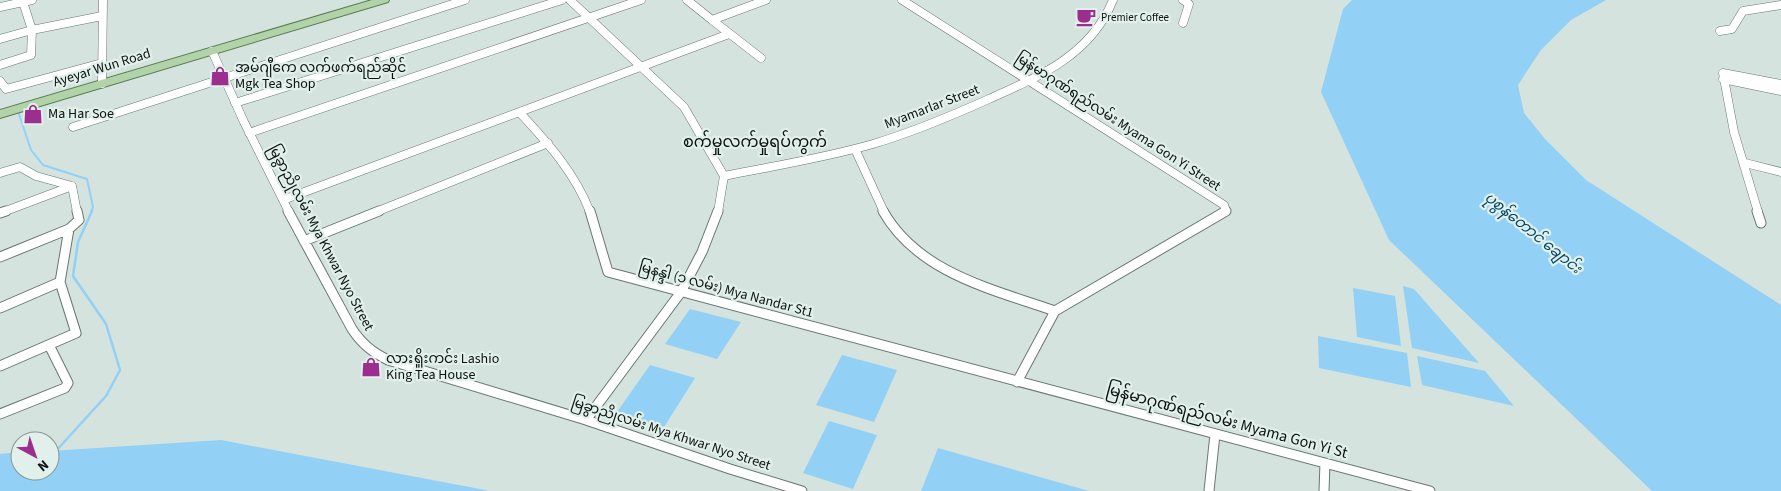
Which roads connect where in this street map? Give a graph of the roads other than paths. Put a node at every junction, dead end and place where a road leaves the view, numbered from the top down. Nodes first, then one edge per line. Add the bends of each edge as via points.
1 (32, 0) edge
2 (103, 0) edge
3 (366, 0) edge
4 (384, 0) edge
5 (465, 0) edge
6 (562, 0) edge
7 (570, 0) edge
8 (640, 0) edge
9 (687, 0) edge
10 (766, 0) edge
11 (902, 0) edge
12 (1113, 0) edge
13 (1183, 0) edge
14 (23, 2) junction
15 (1781, 5) edge
16 (0, 7) edge
17 (102, 16) junction
18 (588, 18) junction
19 (712, 20) junction
20 (1184, 23) dead end
21 (32, 30) junction
22 (1720, 30) dead end
23 (729, 34) junction
24 (0, 39) edge
25 (211, 49) junction
26 (761, 58) dead end
27 (102, 63) junction
28 (0, 64) edge
29 (640, 67) junction
30 (1723, 76) junction
31 (223, 78) junction
32 (1030, 80) junction
33 (0, 81) edge
34 (101, 82) junction
35 (1781, 84) edge
36 (6, 89) joint
37 (1781, 91) edge
38 (234, 103) junction
39 (0, 108) edge
40 (520, 112) junction
41 (0, 114) edge
42 (73, 127) dead end
43 (249, 133) junction
44 (548, 143) junction
45 (855, 149) junction
46 (1745, 163) junction
47 (1781, 172) edge
48 (0, 173) edge
49 (724, 176) junction
50 (72, 186) junction
51 (282, 200) junction
52 (0, 213) edge
53 (1762, 223) dead end
54 (69, 230) junction
55 (304, 241) junction
56 (0, 257) edge
57 (60, 282) junction
58 (681, 292) junction
59 (0, 308) edge
60 (1056, 311) junction
61 (49, 345) junction
62 (0, 366) edge
63 (1017, 382) junction
64 (0, 414) edge
65 (586, 420) junction
66 (1215, 434) junction
67 (1324, 463) junction
68 (802, 491) edge
69 (1209, 491) edge
70 (1324, 491) edge
71 (1430, 491) edge

1 - 14 street
2 - 17 street
3 - 25 main road
4 - 25 main road
5 - 31 street
6 - 38 street
7 - 18 street
8 - 18 street
9 - 19 street
10 - 19 street
11 - 32 street, မြန်မာဂုဏ်ရည်လမ်း Myama Gon Yi Street
12 - 32 street, Myamarlar Street via 1109,12 1073,55
13 - 20 street via 1189,4
14 - 16 street
14 - 21 street
15 - 22 street via 1743,11 1732,29
17 - 21 street
17 - 27 street
18 - 29 street
18 - 43 street
19 - 23 street
21 - 24 street
21 - 28 street via 31,55
23 - 26 street
23 - 29 street
25 - 31 street, မြခွာညိုလမ်း Mya Khwar Nyo Street
25 - 34 main road, Ayeyar Wun Road
27 - 34 street
27 - 36 street
29 - 40 street
29 - 49 street via 684,107
30 - 35 street
30 - 37 street
30 - 46 street via 1734,132
31 - 38 street, မြခွာညိုလမ်း Mya Khwar Nyo Street
31 - 42 street
32 - 45 street, Myamarlar Street via 938,120
32 - 60 street, မြန်မာဂုဏ်ရည်လမ်း Myama Gon Yi Street via 1224,205 1226,211
33 - 36 street
34 - 39 main road, Ayeyar Wun Road
34 - 41 main road, Ayeyar Wun Road
38 - 43 street, မြခွာညိုလမ်း Mya Khwar Nyo Street
40 - 44 street, မြနန္ဒါ (၁ လမ်း) Mya Nandar St1
40 - 51 street
43 - 51 street, မြခွာညိုလမ်း Mya Khwar Nyo Street
44 - 55 street
44 - 58 street, မြနန္ဒါ (၁ လမ်း) Mya Nandar St1 via 583,194 608,272
45 - 49 street, Myamarlar Street
45 - 60 street via 888,220 914,250 946,272
46 - 47 street
46 - 53 street
48 - 50 street via 20,167 36,176
49 - 58 street via 719,209
50 - 52 street
50 - 54 street via 79,220
51 - 55 street, မြခွာညိုလမ်း Mya Khwar Nyo Street
54 - 56 street
54 - 57 street
55 - 65 street, မြခွာညိုလမ်း Mya Khwar Nyo Street via 352,329 370,350 406,366
57 - 59 street
57 - 61 street via 76,333
58 - 63 street, မြနန္ဒါ (၁ လမ်း) Mya Nandar St1
58 - 65 street
60 - 63 street
61 - 62 street
61 - 64 street via 68,383 65,388
63 - 66 street, မြန်မာဂုဏ်ရည်လမ်း Myama Gon Yi St
65 - 68 street, မြခွာညိုလမ်း Mya Khwar Nyo Street
66 - 67 street, မြန်မာဂုဏ်ရည်လမ်း Myama Gon Yi St
66 - 69 street
67 - 70 street
67 - 71 street, မြန်မာဂုဏ်ရည်လမ်း Myama Gon Yi St

